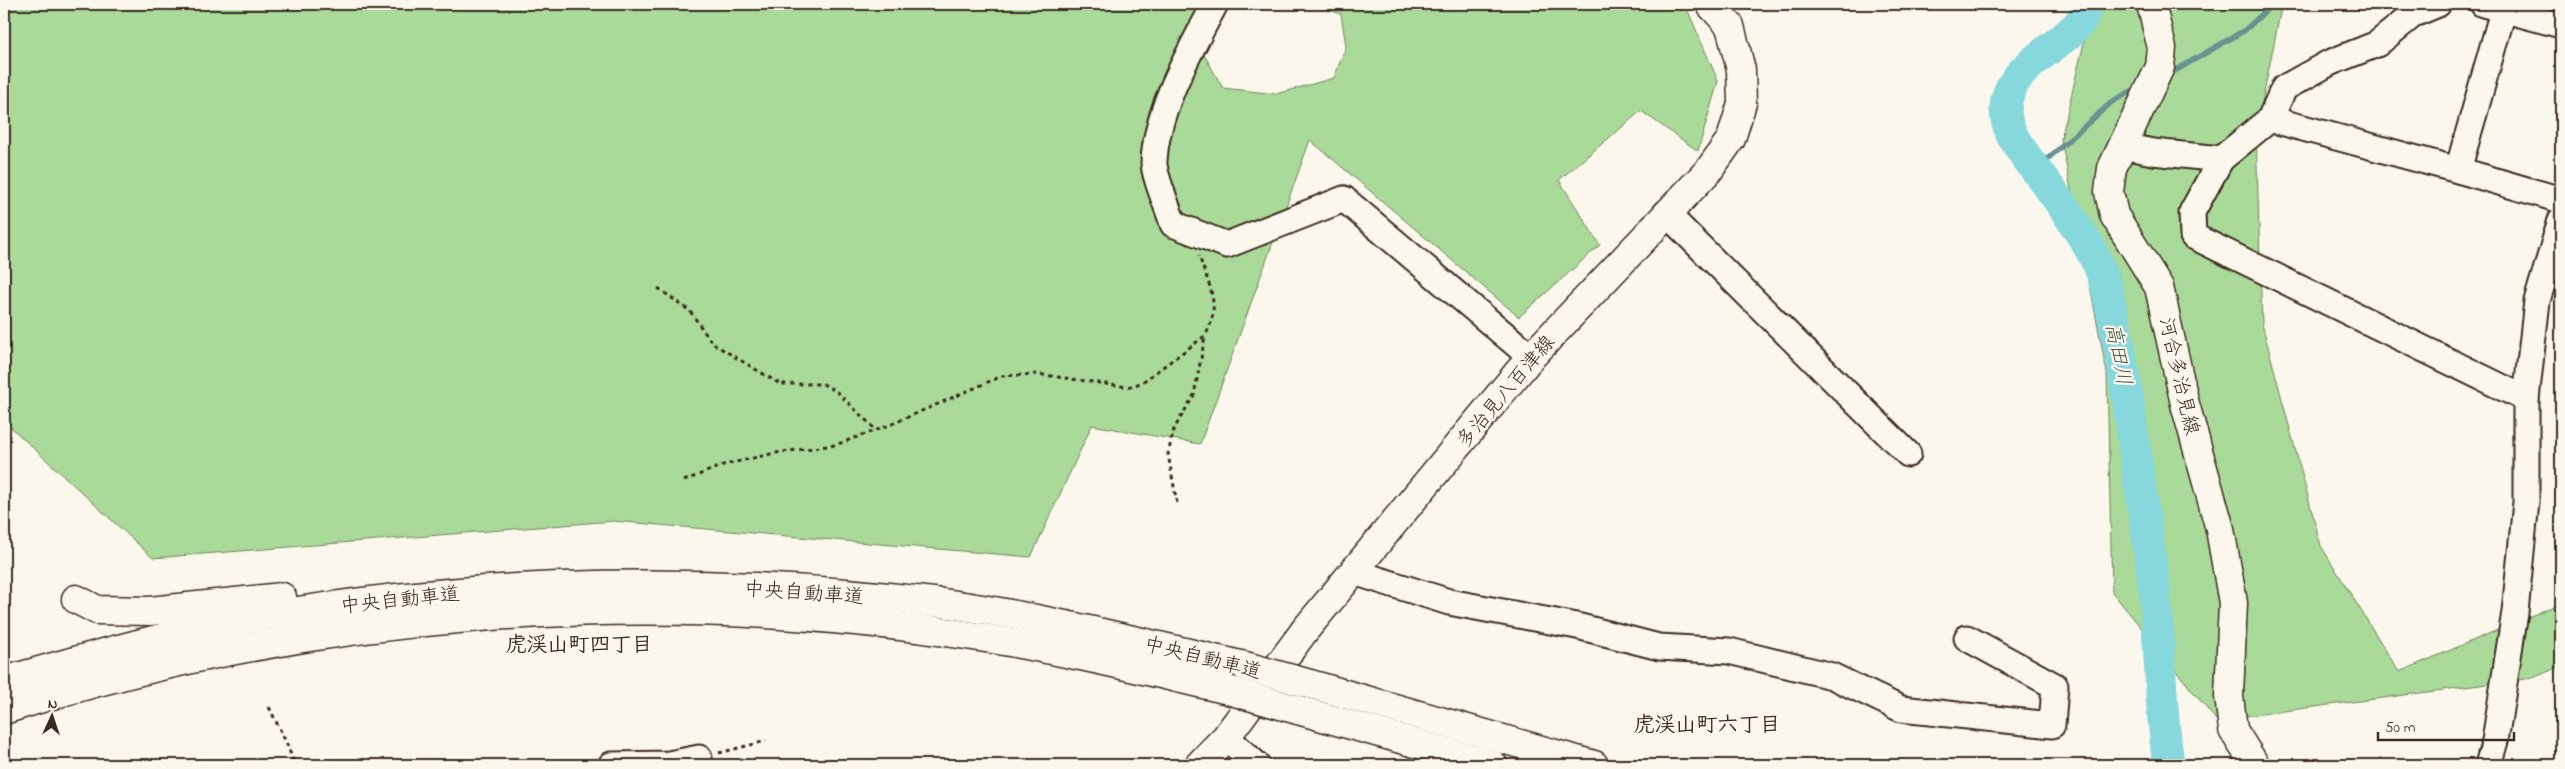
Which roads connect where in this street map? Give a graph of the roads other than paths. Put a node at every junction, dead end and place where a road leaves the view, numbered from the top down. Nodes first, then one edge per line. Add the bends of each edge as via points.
1 (1215, 4) edge
2 (1710, 4) edge
3 (2151, 4) edge
4 (2438, 4) edge
5 (2497, 6) edge
6 (2561, 25) edge
7 (2270, 119) junction
8 (2122, 146) junction
9 (2222, 159) junction
10 (2458, 170) junction
11 (2561, 200) edge
12 (1666, 213) junction
13 (2561, 220) edge
14 (1531, 357) junction
15 (2526, 399) junction
16 (1908, 454) dead end
17 (1354, 572) junction
18 (536, 588) junction
19 (76, 599) dead end
20 (1967, 638) dead end
21 (4, 681) edge
22 (4, 710) edge
23 (1226, 736) junction
24 (699, 758) road end
25 (611, 765) edge
26 (1198, 765) edge
27 (1257, 765) edge
28 (1493, 765) edge
29 (1594, 765) edge
30 (2255, 765) edge
31 (2488, 765) edge

1 - 14 street via 1182,67 1166,109 1153,163 1173,224 1227,245 1344,199
2 - 12 main road, 多治見八百津線 via 1730,26 1741,70 1742,103 1731,139 1709,170
3 - 8 main road, 河合多治見線 via 2162,48 2160,67
4 - 7 street via 2414,14 2377,44 2330,63 2284,88
5 - 6 street
5 - 10 street
7 - 9 street
7 - 10 street
8 - 9 street
8 - 30 main road, 河合多治見線 via 2112,168 2110,199 2114,215 2159,287 2185,404 2220,529 2233,603 2229,696 2233,730
9 - 15 street via 2192,212 2193,236
10 - 11 street
12 - 14 main road, 多治見八百津線
12 - 16 street
13 - 15 street via 2537,301
14 - 17 main road, 多治見八百津線
15 - 31 street via 2526,502 2515,612 2495,741
17 - 20 street via 1449,602 1577,626 1659,647 1729,651 1832,676 1901,709 2052,725 2055,686
17 - 23 main road, 多治見八百津線 via 1305,630
18 - 19 main road via 484,584 411,586 150,611 97,610
18 - 21 main road, 中央自動車道 via 448,593 265,616 90,656
18 - 29 main road, 中央自動車道, bridge via 708,586 792,590 907,600 1020,616 1245,666
22 - 28 main road, 中央自動車道, bridge via 96,683 285,642 359,630 533,614 623,612 792,616 964,634 1105,660 1228,690
23 - 26 main road, 多治見八百津線
23 - 27 street
24 - 25 street via 669,764

